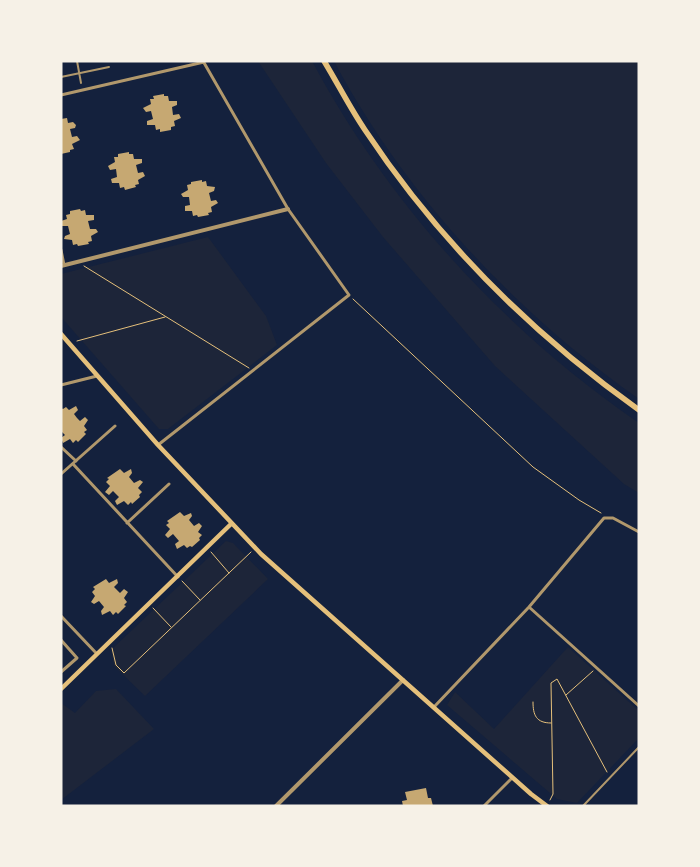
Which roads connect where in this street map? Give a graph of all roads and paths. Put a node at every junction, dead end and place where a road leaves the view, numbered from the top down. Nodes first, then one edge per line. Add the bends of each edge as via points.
1 (77, 61) edge
2 (324, 61) edge
3 (204, 62) edge
4 (110, 67) dead end
5 (79, 74) junction
6 (61, 77) edge
7 (81, 83) dead end
8 (61, 95) edge
9 (288, 209) junction
10 (61, 250) edge
11 (77, 262) junction
12 (63, 266) edge
13 (349, 295) junction
14 (165, 317) junction
15 (61, 334) edge
16 (69, 343) junction
17 (253, 370) junction
18 (97, 376) junction
19 (61, 385) edge
20 (639, 410) edge
21 (115, 426) dead end
22 (158, 445) junction
23 (61, 447) edge
24 (74, 463) junction
25 (61, 474) edge
26 (169, 484) dead end
27 (607, 517) junction
28 (127, 522) junction
29 (231, 524) junction
30 (639, 532) edge
31 (208, 547) junction
32 (255, 548) junction
33 (230, 573) junction
34 (178, 577) junction
35 (200, 600) junction
36 (149, 604) junction
37 (529, 607) junction
38 (61, 616) edge
39 (171, 628) junction
40 (61, 640) edge
41 (111, 641) junction
42 (97, 654) junction
43 (597, 668) junction
44 (61, 672) edge
45 (404, 680) junction
46 (61, 689) edge
47 (565, 695) junction
48 (533, 702) dead end
49 (639, 706) edge
50 (434, 707) junction
51 (552, 723) junction
52 (639, 747) edge
53 (611, 777) junction
54 (512, 778) junction
55 (276, 806) edge
56 (484, 806) edge
57 (547, 806) edge
58 (583, 806) edge

1 - 5 lane
2 - 20 highway via 383,156 465,258 578,365
3 - 8 street
3 - 9 street
4 - 5 lane
5 - 6 lane
5 - 7 lane
9 - 11 street
9 - 13 street
10 - 12 street
11 - 12 street
11 - 14 path
13 - 17 street
13 - 27 path via 533,467
14 - 16 path
14 - 17 path
15 - 16 main road
16 - 18 main road
17 - 22 street
18 - 19 street
18 - 22 main road
21 - 24 street
22 - 29 main road
23 - 24 street
24 - 25 street
24 - 28 street
26 - 28 street
27 - 30 street
27 - 37 street
28 - 34 street
29 - 31 main road
29 - 32 main road
31 - 33 path
31 - 34 main road
32 - 33 path
32 - 45 main road
33 - 35 path
34 - 35 path
34 - 36 main road
35 - 39 path
36 - 39 path
36 - 41 main road
37 - 43 street
37 - 50 street
38 - 42 street
39 - 41 path via 124,673 116,665
40 - 44 street via 77,658
41 - 42 main road
42 - 46 main road
43 - 47 path
43 - 49 street
45 - 50 main road
45 - 55 street
47 - 51 path via 557,679 551,683
47 - 53 path
48 - 51 path via 536,719
50 - 54 main road
51 - 57 path via 553,794
52 - 53 lane
53 - 58 lane
54 - 56 street
54 - 57 main road

